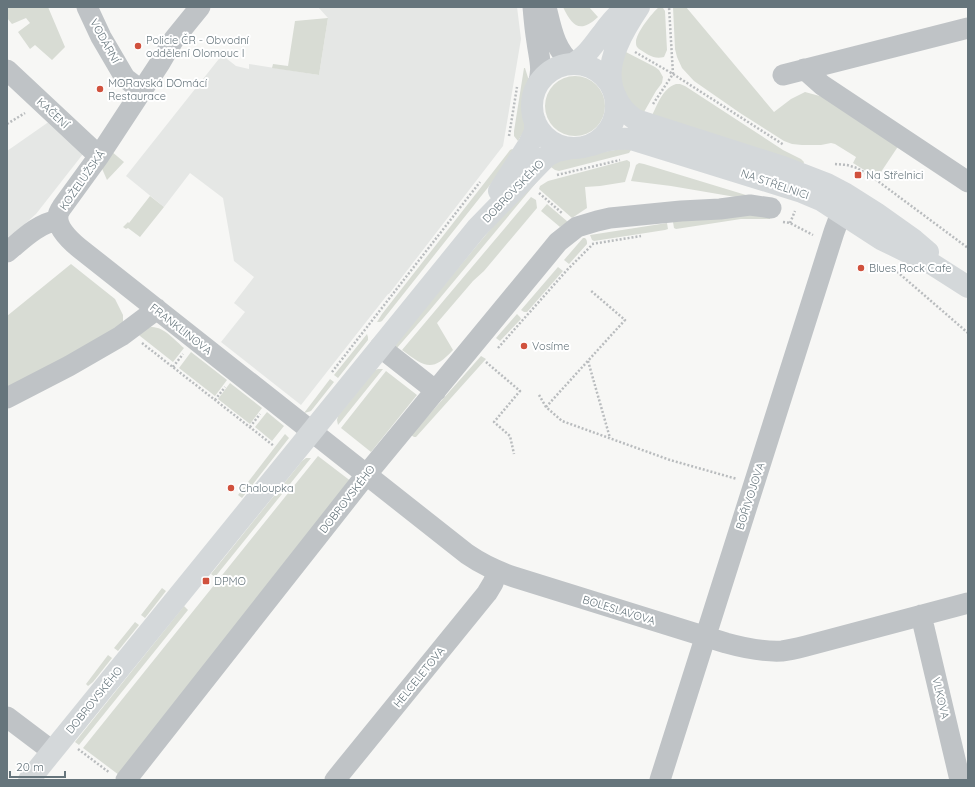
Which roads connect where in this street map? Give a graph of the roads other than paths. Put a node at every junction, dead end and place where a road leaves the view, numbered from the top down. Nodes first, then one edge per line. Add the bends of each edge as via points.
1 (87, 7) edge
2 (200, 7) edge
3 (533, 7) edge
4 (546, 7) edge
5 (626, 7) edge
6 (639, 7) edge
7 (968, 28) edge
8 (573, 64) junction
9 (804, 69) junction
10 (7, 70) edge
11 (784, 74) dead end
12 (527, 86) junction
13 (142, 91) junction
14 (613, 91) junction
15 (535, 121) junction
16 (582, 146) junction
17 (99, 156) junction
18 (968, 182) edge
19 (841, 213) junction
20 (774, 215) road end
21 (58, 220) junction
22 (476, 228) junction
23 (7, 252) edge
24 (966, 286) edge
25 (157, 310) junction
26 (380, 347) junction
27 (436, 391) junction
28 (7, 398) edge
29 (311, 431) junction
30 (366, 475) junction
31 (497, 572) junction
32 (968, 603) edge
33 (921, 615) junction
34 (706, 637) junction
35 (7, 717) edge
36 (63, 748) junction
37 (119, 777) edge
38 (29, 780) edge
39 (335, 780) edge
40 (660, 780) edge
41 (960, 780) edge

1 - 13 street, VODÁRNÍ via 125,78
2 - 13 street, KOŽELUŽSKÁ via 174,39
3 - 12 street via 541,68 540,78
4 - 8 street via 556,41 563,54
5 - 8 main road via 587,53
6 - 14 main road via 626,28 613,58 610,72
7 - 9 street
8 - 12 main road via 550,71
8 - 14 main road via 584,65 597,71 605,77
9 - 11 street
9 - 18 street via 822,85
10 - 17 street, KAČENÍ
12 - 15 main road via 533,95
13 - 17 street, KOŽELUŽSKÁ
14 - 16 main road via 616,111 612,125 602,138
14 - 24 main road, NA STŘELNICI via 622,109 636,120 783,167 837,189 914,240
15 - 16 main road via 543,135 560,146
15 - 22 main road, DOBROVSKÉHO via 534,134 529,144
16 - 19 main road, NA STŘELNICI via 617,138 639,141 802,192
16 - 22 main road, DOBROVSKÉHO via 557,151 547,156
17 - 21 street, KOŽELUŽSKÁ via 62,207
19 - 24 main road, NA STŘELNICI via 881,239 932,264
19 - 34 street, BOŘIVOJOVA
20 - 27 street, DOBROVSKÉHO via 750,205 610,218 577,228 558,242
21 - 23 street, KOŽELUŽSKÁ via 35,229
21 - 25 street, FRANKLINOVA via 71,241
22 - 26 main road, DOBROVSKÉHO
25 - 28 street via 121,336 70,366
25 - 29 street, FRANKLINOVA
26 - 27 street
26 - 29 main road, DOBROVSKÉHO
27 - 30 street, DOBROVSKÉHO
29 - 30 street, BOLESLAVOVA
29 - 36 main road, DOBROVSKÉHO
30 - 31 street, BOLESLAVOVA via 467,554
30 - 37 street, DOBROVSKÉHO
31 - 34 street, BOLESLAVOVA
31 - 39 street, HELCELETOVA via 487,593
32 - 33 street, BOLESLAVOVA
33 - 34 street, BOLESLAVOVA via 782,650 746,648
33 - 41 street, VLKOVA
34 - 40 street, BOŘIVOJOVA
35 - 36 street
36 - 38 main road, DOBROVSKÉHO

